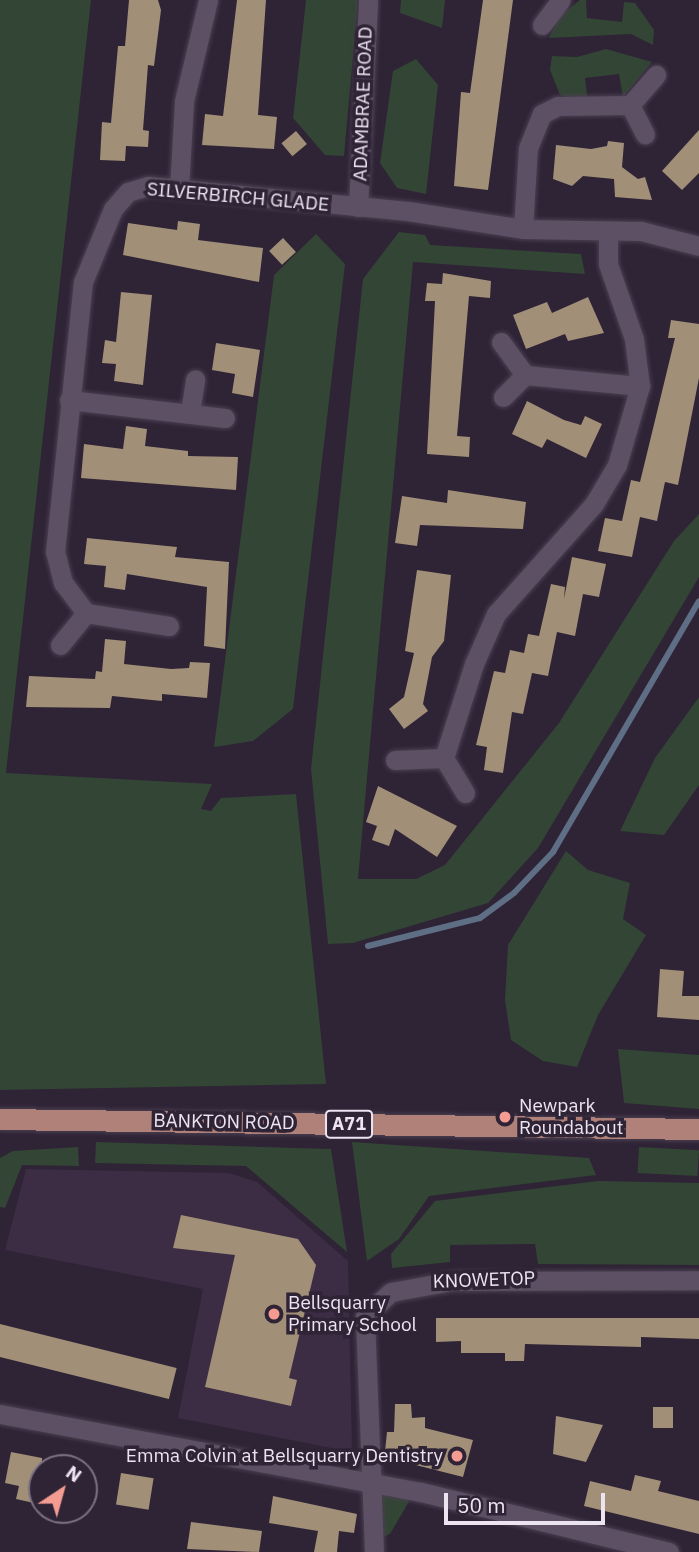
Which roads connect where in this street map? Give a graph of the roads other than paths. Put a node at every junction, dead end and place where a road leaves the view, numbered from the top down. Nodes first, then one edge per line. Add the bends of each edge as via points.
1 (208, 0) edge
2 (368, 0) edge
3 (561, 0) edge
4 (542, 25) dead end
5 (656, 75) dead end
6 (629, 105) junction
7 (646, 134) dead end
8 (179, 189) junction
9 (359, 207) junction
10 (523, 229) junction
11 (608, 232) junction
12 (699, 246) edge
13 (501, 342) dead end
14 (525, 375) junction
15 (195, 379) dead end
16 (640, 386) junction
17 (503, 397) dead end
18 (69, 400) junction
19 (190, 412) junction
20 (225, 418) dead end
21 (86, 614) junction
22 (170, 626) dead end
23 (60, 645) dead end
24 (444, 758) junction
25 (396, 760) dead end
26 (465, 793) dead end
27 (0, 1119) edge
28 (699, 1129) edge
29 (699, 1280) edge
30 (0, 1414) edge
31 (369, 1484) junction
32 (374, 1552) edge
33 (669, 1552) edge

1 - 8 street via 184,101
2 - 9 street, ADAMBRAE ROAD
3 - 4 street
5 - 6 street
6 - 7 street
6 - 10 street via 558,106 542,114 528,148
8 - 9 street, SILVERBIRCH GLADE
8 - 18 street, SILVERBIRCH GLADE via 148,186 128,192 113,209 83,282
9 - 10 street, SILVERBIRCH GLADE
10 - 11 street, SILVERBIRCH GLADE
11 - 12 street, SILVERBIRCH GLADE via 675,237
11 - 16 street via 608,264 634,339
13 - 14 street
14 - 16 street
14 - 17 street
15 - 19 street
16 - 24 street via 617,465 594,503 496,614
18 - 19 street
18 - 21 street, SILVERBIRCH GLADE via 55,552 63,583
19 - 20 street
21 - 22 street
21 - 23 street
24 - 25 street
24 - 26 street
27 - 28 main road, BANKTON ROAD / A71
29 - 31 street, KNOWETOP via 465,1280 421,1282 391,1292 365,1316
30 - 31 street
31 - 32 street, KNOWETOP
31 - 33 street

